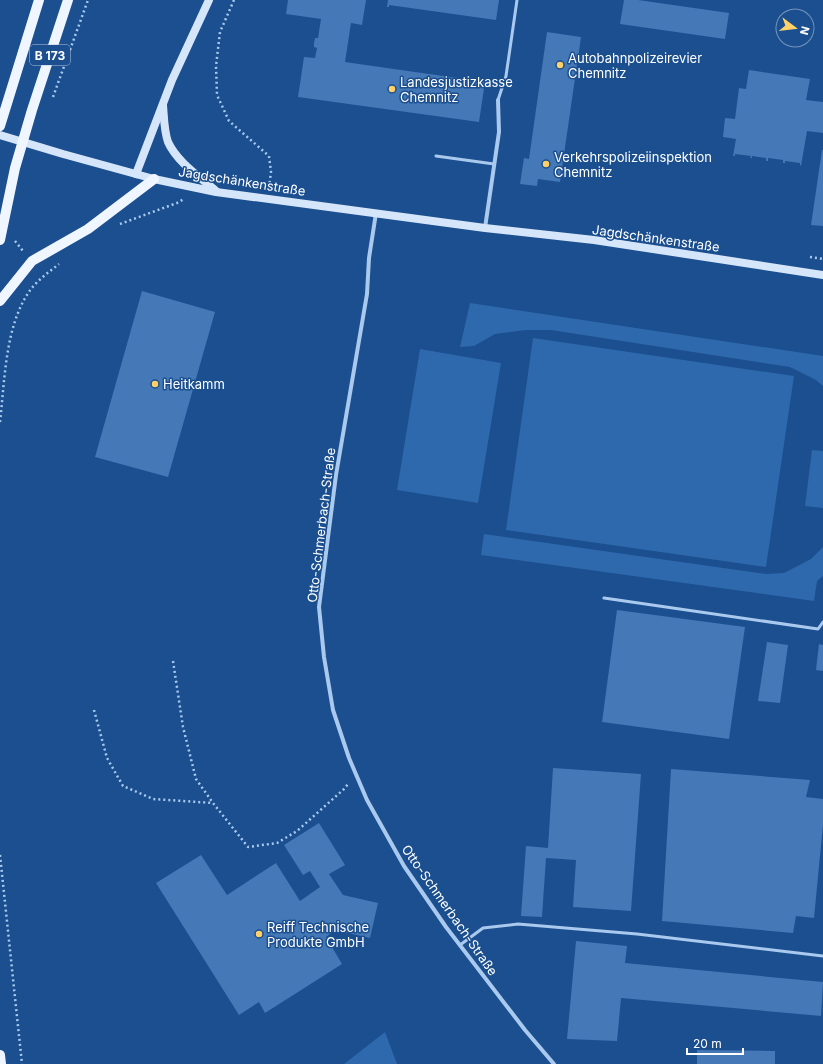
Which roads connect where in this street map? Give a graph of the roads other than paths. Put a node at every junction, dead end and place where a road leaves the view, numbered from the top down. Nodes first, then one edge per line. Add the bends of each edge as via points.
1 (39, 0) edge
2 (68, 0) edge
3 (209, 0) edge
4 (516, 0) edge
5 (498, 100) joint
6 (163, 103) junction
7 (0, 126) edge
8 (0, 135) edge
9 (436, 156) dead end
10 (494, 164) junction
11 (136, 174) junction
12 (154, 179) junction
13 (216, 192) junction
14 (376, 213) junction
15 (485, 228) junction
16 (0, 240) edge
17 (823, 275) edge
18 (0, 301) edge
19 (604, 598) dead end
20 (823, 622) edge
21 (460, 945) junction
22 (823, 956) edge
23 (0, 1055) edge
24 (1, 1064) edge
25 (554, 1064) edge

1 - 7 main road, B 173
2 - 16 main road, B 173 via 32,110
3 - 6 main road
4 - 5 lane via 506,76
5 - 10 street via 499,132
6 - 11 main road
6 - 13 main road via 168,141 174,152
8 - 11 main road, Jagdschänkenstraße
9 - 10 lane
10 - 15 street
11 - 12 main road, Jagdschänkenstraße
12 - 13 main road, Jagdschänkenstraße
12 - 18 main road via 88,229 32,261
13 - 14 main road, Jagdschänkenstraße
14 - 15 main road, Jagdschänkenstraße
14 - 21 street, Otto-Schmerbach-Straße via 367,294 336,475 319,607 324,657 333,710 349,758 368,800 404,866
15 - 17 main road, Jagdschänkenstraße via 594,240
19 - 20 lane via 818,629
21 - 22 lane via 484,928 518,924 637,934
21 - 25 street, Otto-Schmerbach-Straße
23 - 24 main road

